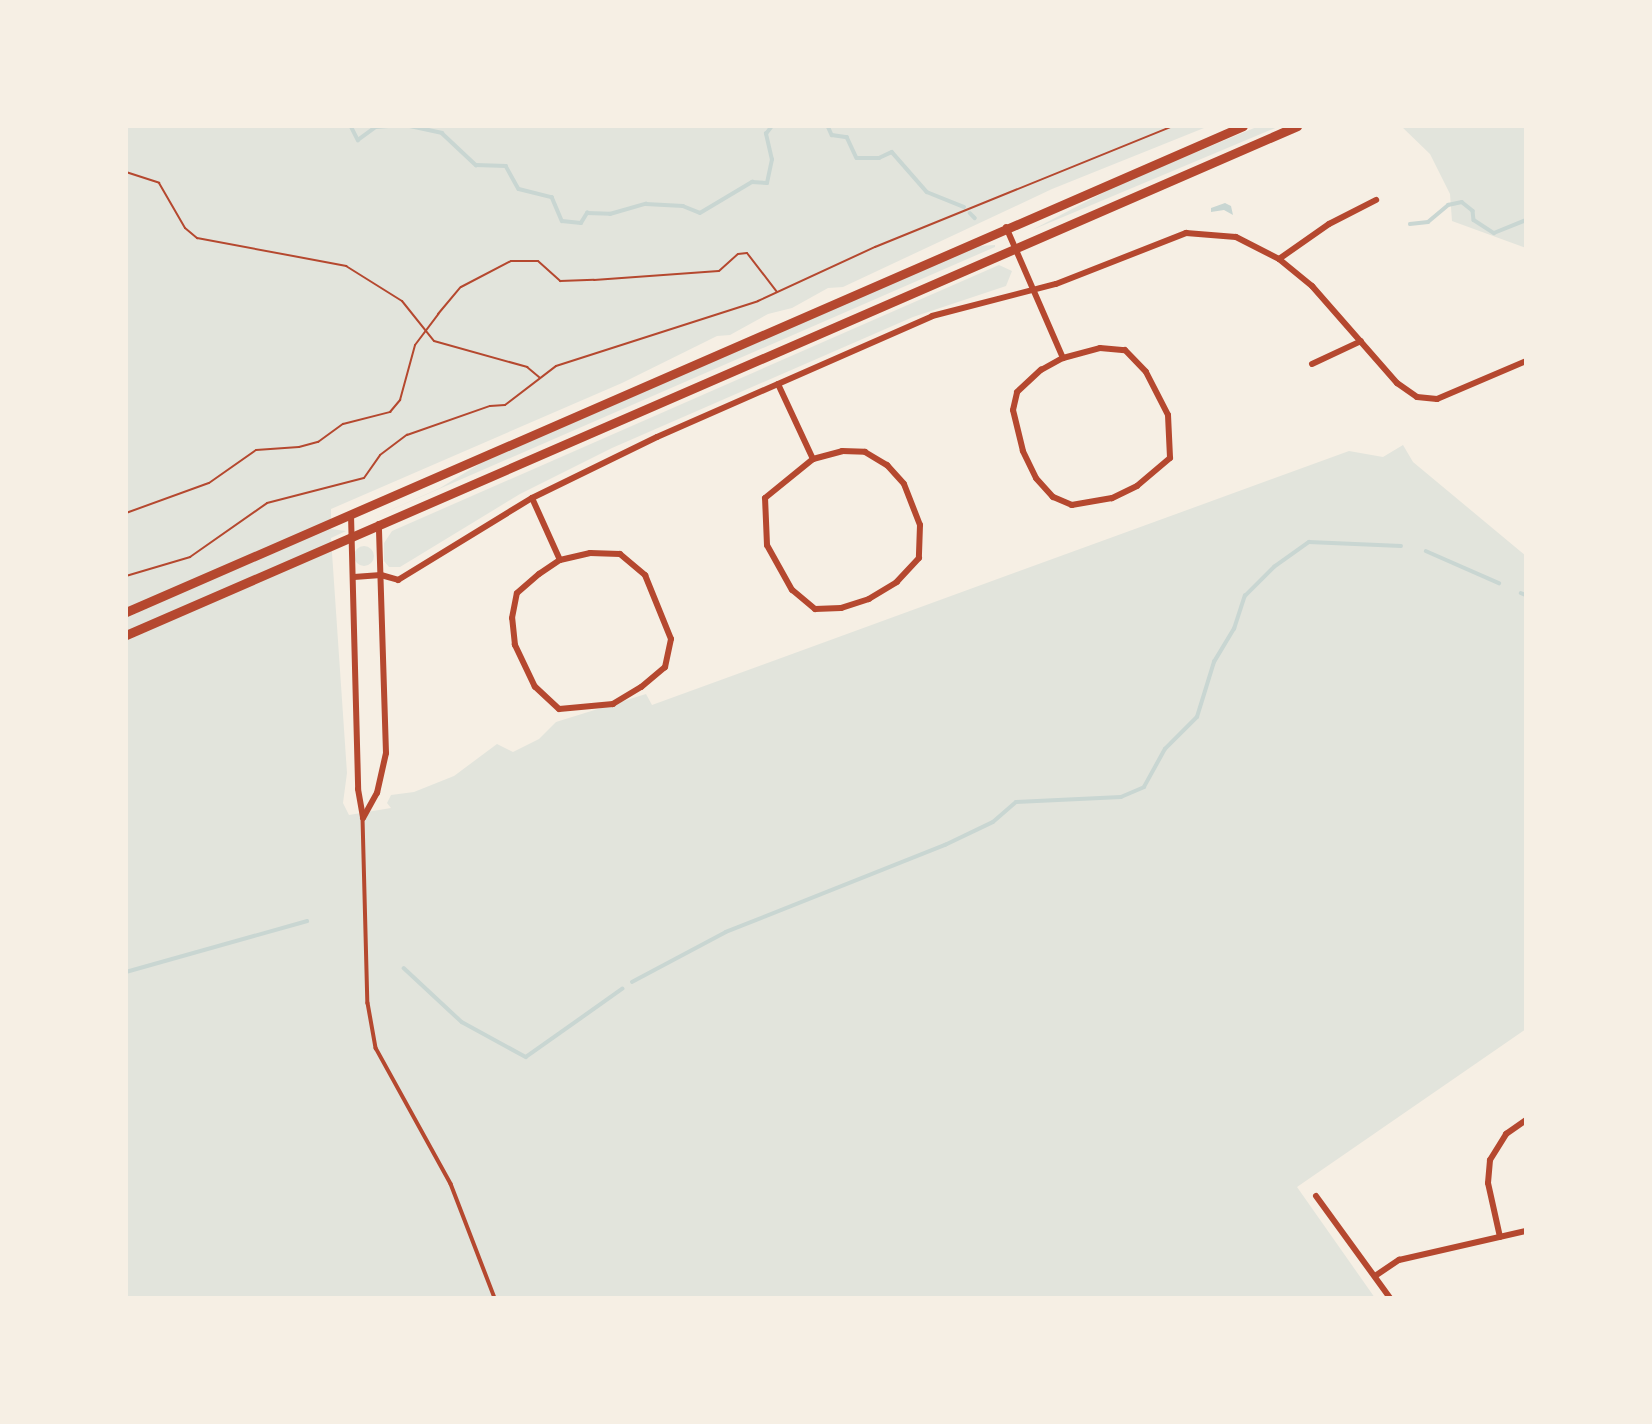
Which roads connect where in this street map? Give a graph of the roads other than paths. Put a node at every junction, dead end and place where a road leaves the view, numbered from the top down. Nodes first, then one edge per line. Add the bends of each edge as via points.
1 (1242, 126) edge
2 (1297, 126) edge
3 (1376, 200) dead end
4 (1006, 227) junction
5 (1015, 246) junction
6 (1279, 258) junction
7 (1033, 290) junction
8 (1361, 341) junction
9 (1063, 358) junction
10 (1526, 361) edge
11 (1312, 364) dead end
12 (778, 384) junction
13 (813, 459) junction
14 (532, 498) junction
15 (351, 515) junction
16 (379, 524) junction
17 (353, 536) junction
18 (560, 560) junction
19 (381, 575) junction
20 (354, 577) junction
21 (126, 612) edge
22 (126, 635) edge
23 (363, 818) junction
24 (1526, 1120) edge
25 (1316, 1196) dead end
26 (1526, 1231) edge
27 (1500, 1237) junction
28 (1375, 1276) junction
29 (495, 1298) edge
30 (1390, 1298) edge

1 - 4 main road
2 - 5 main road
3 - 6 street via 1329,224
4 - 5 street
4 - 15 main road
5 - 7 street
5 - 16 main road
6 - 7 street via 1236,237 1186,233
6 - 8 street via 1312,286
7 - 9 street
7 - 12 street via 932,316
8 - 10 street via 1397,383 1417,397 1437,399
8 - 11 street
9 - 9 street via 1017,392 1013,410 1023,451 1036,478 1053,497 1072,505 1112,498 1138,486 1170,458 1168,415 1159,393 1125,350 1100,348
12 - 13 street
12 - 14 street
13 - 13 street via 842,451 865,452 887,465 905,484 920,525 919,558 897,582 841,608 815,610 792,590 767,545 765,498
14 - 18 street
14 - 19 street via 398,580
15 - 17 street
15 - 21 main road
16 - 17 main road
16 - 19 street
17 - 20 street
17 - 22 main road
18 - 18 street via 517,593 512,618 515,645 535,687 559,709 612,704 665,667 671,639 658,599 645,575 620,554
19 - 20 street
19 - 23 street via 386,753 377,793
20 - 23 street via 358,789
23 - 29 lane via 368,1003 376,1048 451,1184
24 - 27 street via 1500,1141 1490,1160 1488,1183
25 - 28 street
26 - 27 street
27 - 28 street via 1399,1260
28 - 30 street

